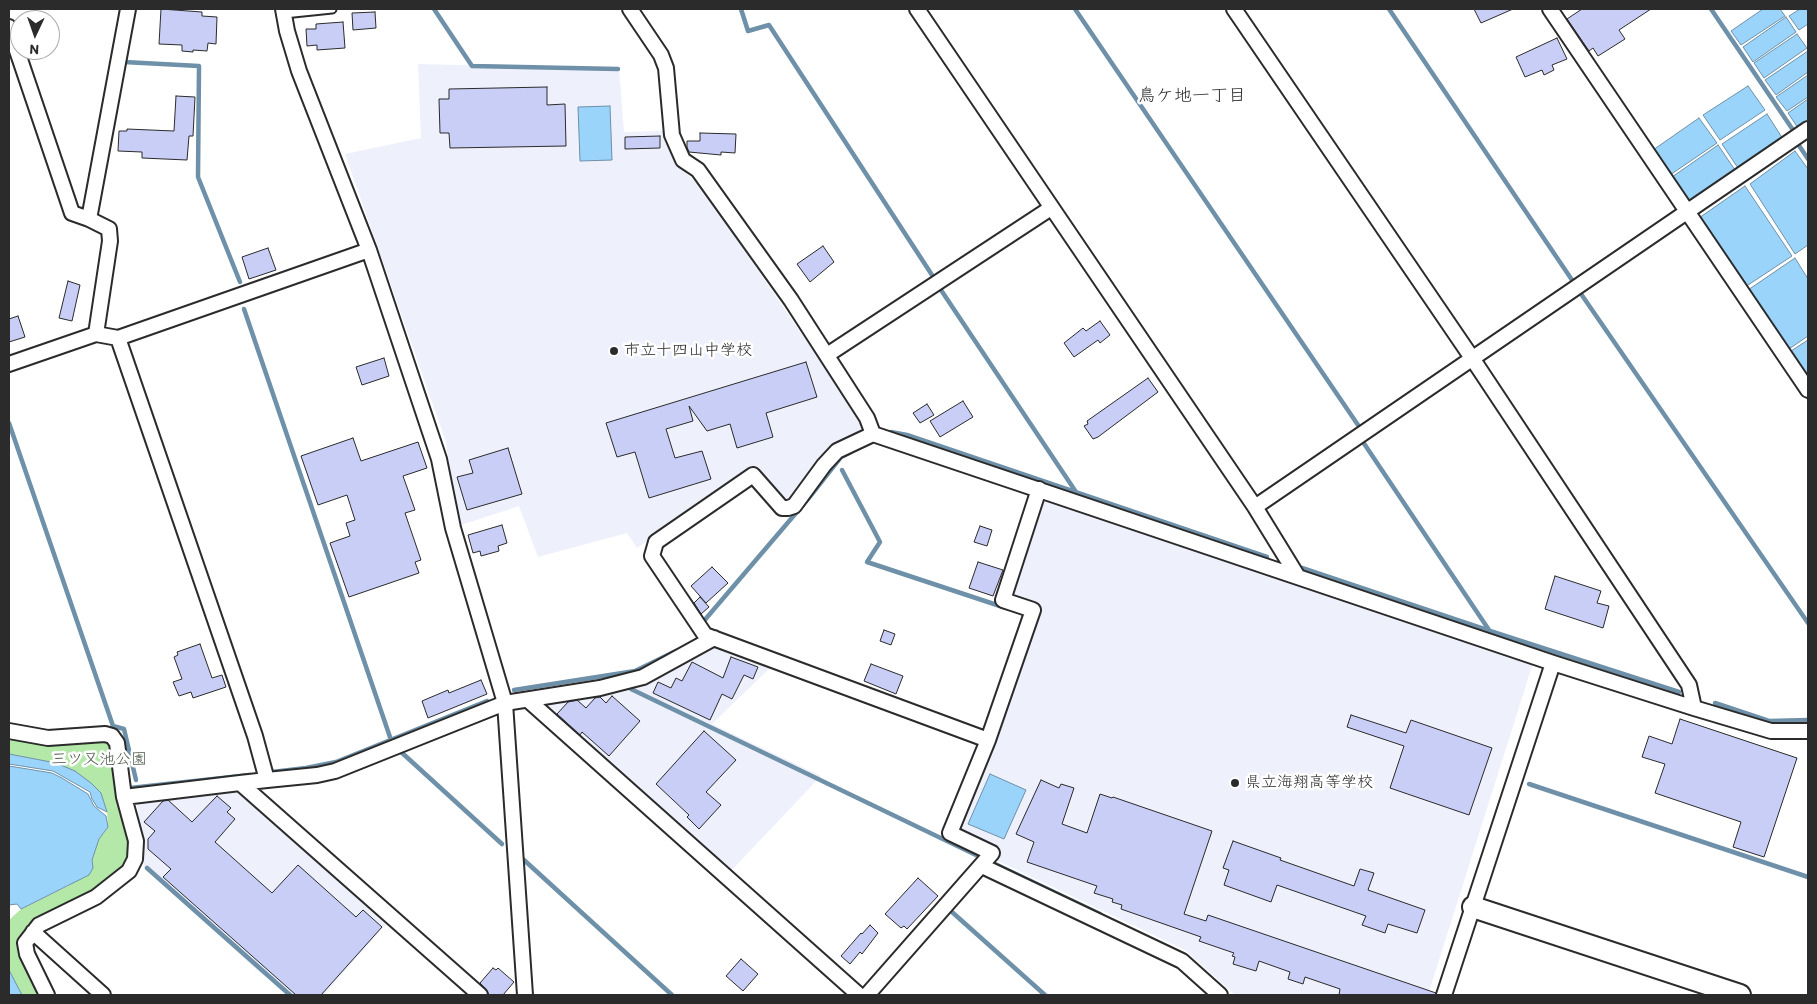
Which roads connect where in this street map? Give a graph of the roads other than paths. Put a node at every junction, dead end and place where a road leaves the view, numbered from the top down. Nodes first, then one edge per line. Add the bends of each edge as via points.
1 (128, 9) edge
2 (332, 9) edge
3 (630, 9) edge
4 (917, 9) edge
5 (1234, 9) edge
6 (1550, 9) edge
7 (284, 11) edge
8 (9, 27) edge
9 (1808, 129) edge
10 (1051, 208) junction
11 (1688, 212) junction
12 (90, 219) junction
13 (369, 250) junction
14 (96, 334) junction
15 (118, 338) junction
16 (827, 355) junction
17 (1472, 358) junction
18 (9, 364) edge
19 (1808, 390) edge
20 (873, 434) junction
21 (1039, 489) junction
22 (1255, 508) junction
23 (1298, 577) junction
24 (714, 638) junction
25 (1553, 663) junction
26 (528, 700) junction
27 (505, 703) junction
28 (1694, 708) junction
29 (9, 731) edge
30 (1808, 731) edge
31 (988, 740) junction
32 (267, 780) junction
33 (240, 784) junction
34 (124, 797) junction
35 (982, 866) junction
36 (1472, 906) junction
37 (33, 932) junction
38 (47, 995) edge
39 (103, 995) edge
40 (480, 995) edge
41 (526, 995) edge
42 (859, 995) edge
43 (867, 995) edge
44 (1220, 995) edge
45 (1444, 995) edge
46 (1740, 995) edge

1 - 12 street
2 - 7 lane
3 - 16 street via 661,55 666,68 672,135 683,160 698,170
4 - 10 street
5 - 17 street
6 - 11 street
7 - 13 street via 299,71
8 - 12 street via 72,213
9 - 11 street
10 - 16 street
10 - 22 street
11 - 17 street
11 - 19 street
12 - 14 street via 109,229 110,240
13 - 15 street
13 - 27 street via 439,459 453,528
14 - 15 street
14 - 18 street
15 - 32 street via 255,736
16 - 20 street via 867,418
17 - 22 street
17 - 28 street via 1689,685
20 - 21 street
20 - 24 street via 837,451 794,506 782,508 753,475 656,542 652,556 705,635
21 - 23 street
21 - 31 street via 1003,600 1034,610
22 - 23 street
23 - 25 street
24 - 26 street via 643,677
24 - 31 street
25 - 28 street
25 - 36 street
26 - 27 street
26 - 42 street
27 - 32 street via 335,771
27 - 41 street
28 - 30 street via 1771,731
29 - 34 street via 48,738 112,736 117,743
31 - 35 street via 950,832 992,853
32 - 33 street
33 - 34 street
33 - 40 street
34 - 37 street via 136,841 135,859 129,871 96,897 39,925
35 - 43 street
35 - 44 street via 1182,961
36 - 45 street
36 - 46 street
37 - 38 street via 25,943 27,954
37 - 39 street

